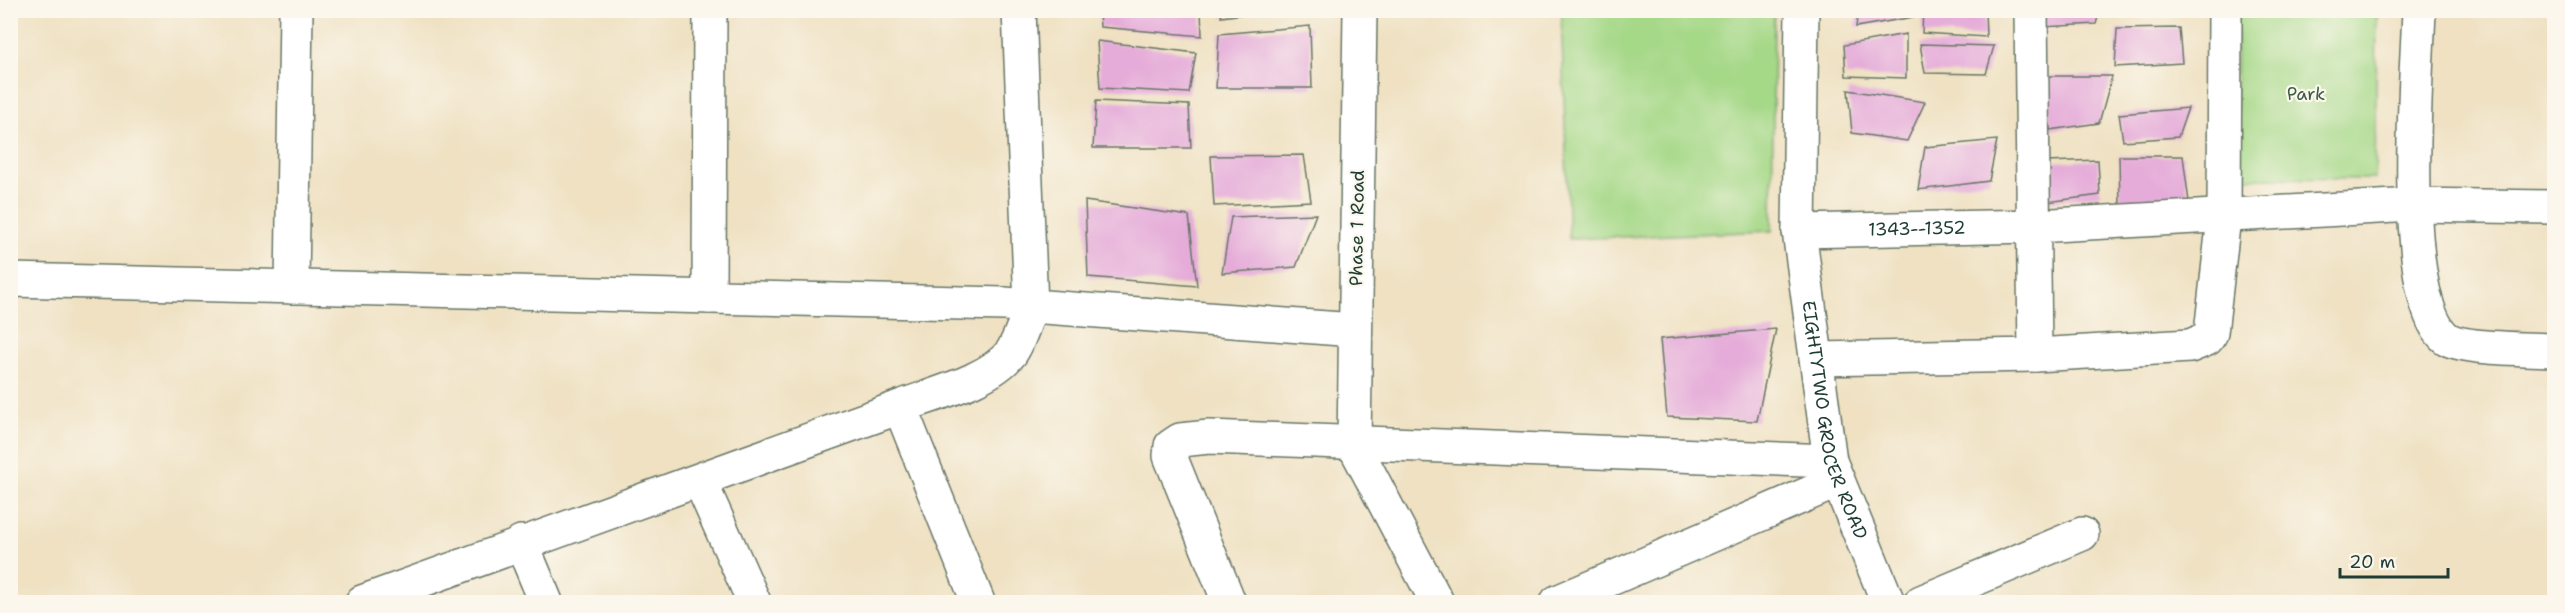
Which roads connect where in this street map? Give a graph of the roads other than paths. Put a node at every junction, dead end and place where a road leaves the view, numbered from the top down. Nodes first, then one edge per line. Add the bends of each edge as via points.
1 (296, 10) edge
2 (710, 10) edge
3 (1019, 10) edge
4 (1360, 10) edge
5 (1802, 10) edge
6 (2031, 10) edge
7 (2226, 10) edge
8 (2418, 10) edge
9 (2414, 205) junction
10 (2554, 207) edge
11 (2224, 216) junction
12 (2035, 226) junction
13 (1799, 231) junction
14 (10, 280) edge
15 (292, 287) junction
16 (709, 297) junction
17 (1031, 306) junction
18 (1355, 330) junction
19 (2554, 350) edge
20 (2035, 355) junction
21 (1816, 359) junction
22 (900, 407) junction
23 (1354, 445) junction
24 (1834, 471) junction
25 (700, 481) junction
26 (2082, 534) dead end
27 (521, 543) junction
28 (441, 590) edge
29 (362, 603) edge
30 (546, 603) edge
31 (754, 603) edge
32 (978, 603) edge
33 (1229, 603) edge
34 (1437, 603) edge
35 (1557, 603) edge
36 (1888, 603) edge
37 (1921, 603) edge

1 - 15 street
2 - 16 street
3 - 17 street
4 - 18 street, Phase 1 Road
5 - 13 street, EIGHTYTWO GROCER ROAD
6 - 12 street
7 - 11 street
8 - 9 street
9 - 10 street, 1343--1352
9 - 11 street, 1343--1352
9 - 19 street via 2420,280 2433,320 2447,338 2470,345
11 - 12 street, 1343--1352
11 - 20 street via 2214,322 2207,339 2167,349
12 - 13 street, 1343--1352
12 - 20 street
13 - 21 street, EIGHTYTWO GROCER ROAD
14 - 15 street
15 - 16 street
16 - 17 street
17 - 18 street
17 - 22 street via 1013,351 1002,364
18 - 23 street, Phase 1 Road
20 - 21 street
21 - 24 street, EIGHTYTWO GROCER ROAD
22 - 25 street
22 - 32 street
23 - 24 street
23 - 33 street via 1209,437 1180,440 1171,446 1170,456
23 - 34 street
24 - 35 street
24 - 36 street, EIGHTYTWO GROCER ROAD
25 - 27 street
25 - 31 street
26 - 37 street
27 - 28 street
27 - 30 street
28 - 29 street

